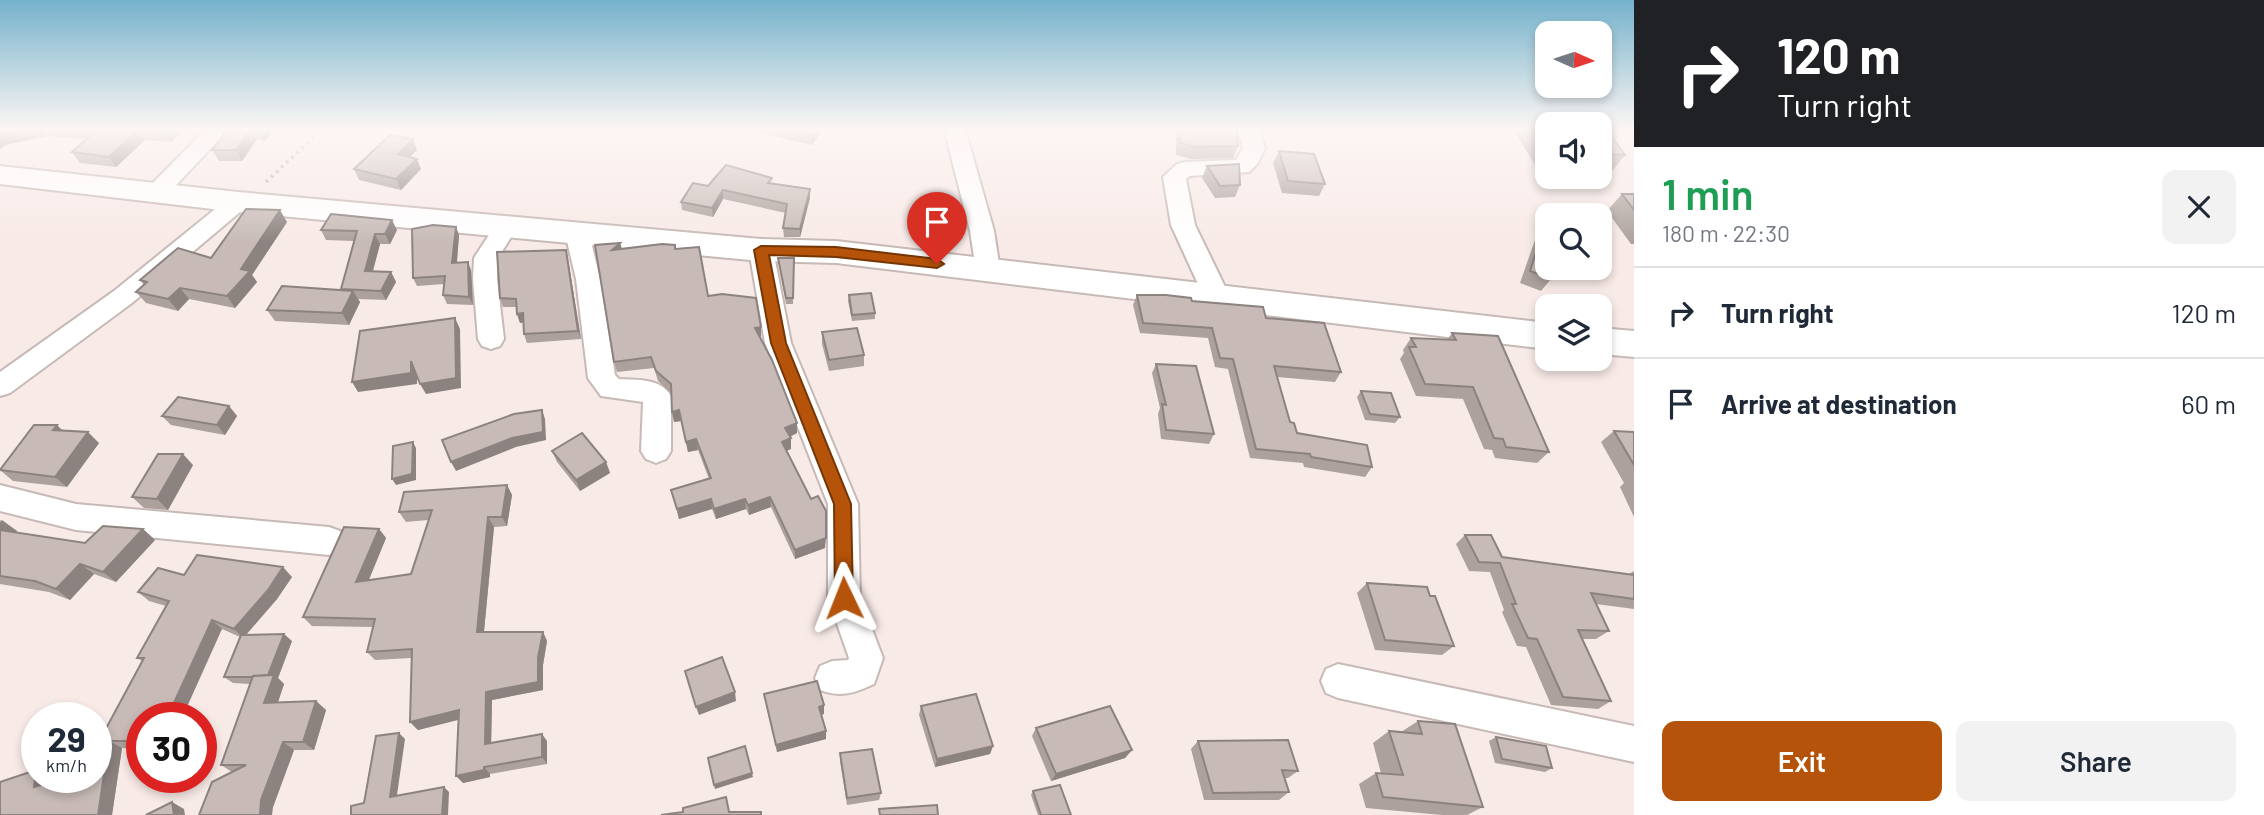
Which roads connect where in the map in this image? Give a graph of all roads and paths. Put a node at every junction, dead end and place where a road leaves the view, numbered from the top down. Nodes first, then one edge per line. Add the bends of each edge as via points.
1 (181, 167) edge
2 (279, 167) edge
3 (964, 167) edge
4 (1240, 167) edge
5 (0, 176) edge
6 (156, 193) junction
7 (242, 202) junction
8 (506, 226) junction
9 (577, 233) junction
10 (761, 250) junction
11 (988, 270) junction
12 (1217, 296) junction
13 (1535, 335) edge
14 (491, 339) dead end
15 (1612, 342) edge
16 (1634, 344) edge
17 (0, 386) edge
18 (656, 450) dead end
19 (0, 498) edge
20 (329, 541) dead end
21 (832, 678) dead end
22 (1338, 681) dead end
23 (1634, 744) edge

1 - 6 street
2 - 7 path
3 - 11 street
4 - 12 street via 1185,169 1174,177 1183,225
5 - 6 street
6 - 7 street
7 - 8 street
7 - 17 street via 123,298
8 - 9 street
8 - 14 street via 486,258
9 - 10 street
9 - 18 street via 602,377 611,389 657,397
10 - 11 street via 836,252
10 - 21 street via 778,343 843,504 844,598 866,657 862,672
11 - 12 street
12 - 13 street
15 - 16 street
19 - 20 street via 76,517
22 - 23 street

